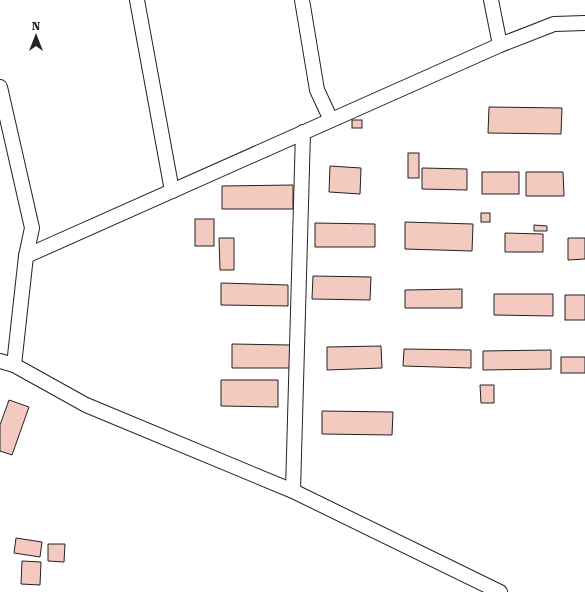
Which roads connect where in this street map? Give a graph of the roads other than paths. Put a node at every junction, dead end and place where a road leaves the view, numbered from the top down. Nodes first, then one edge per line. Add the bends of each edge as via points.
1 (137, 0) edge
2 (302, 0) edge
3 (491, 0) edge
4 (585, 23) edge
5 (500, 45) junction
6 (0, 87) edge
7 (331, 120) junction
8 (303, 132) junction
9 (172, 191) junction
10 (26, 256) junction
11 (0, 361) edge
12 (14, 365) junction
13 (294, 491) junction
14 (500, 592) edge

1 - 9 street
2 - 7 street via 317,90
3 - 5 street
4 - 5 street via 554,24
5 - 7 street
6 - 10 street via 32,228
7 - 8 street
8 - 9 street
8 - 13 street
9 - 10 street
10 - 12 street
11 - 12 street
12 - 13 street via 86,405
13 - 14 street

